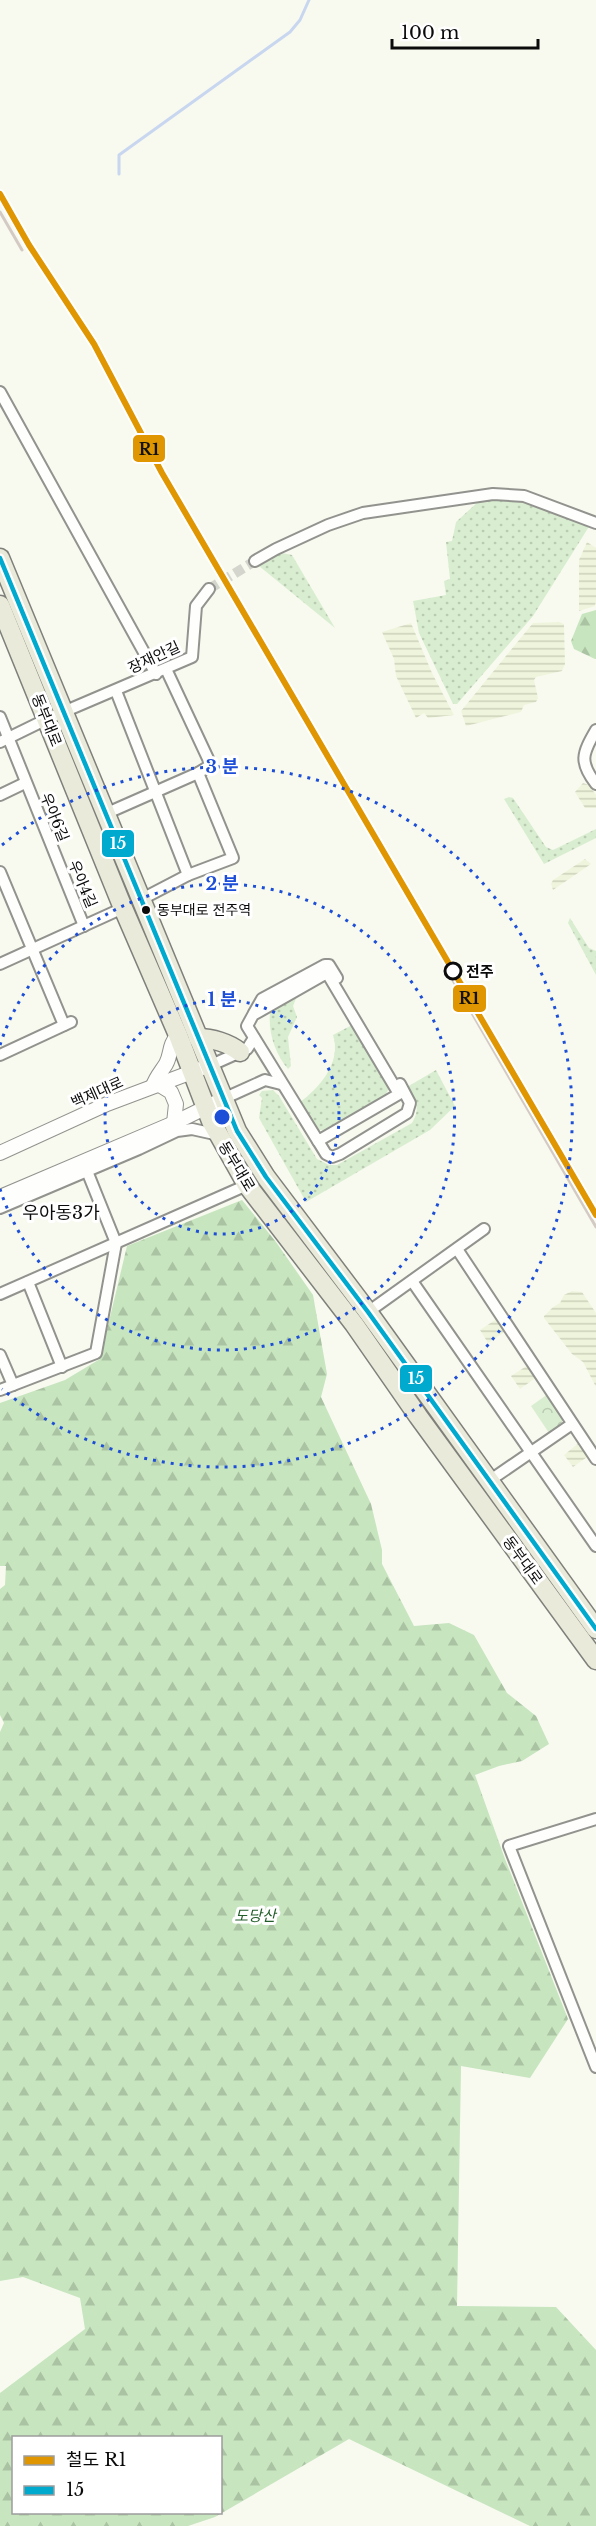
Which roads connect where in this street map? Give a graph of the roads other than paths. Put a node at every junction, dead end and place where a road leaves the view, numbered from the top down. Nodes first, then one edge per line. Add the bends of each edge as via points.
1 (0, 392) edge
2 (596, 523) edge
3 (0, 558) edge
4 (255, 561) tunnel mouth
5 (209, 589) tunnel mouth
6 (0, 605) edge
7 (161, 671) junction
8 (116, 691) junction
9 (55, 716) junction
10 (0, 717) edge
11 (596, 730) edge
12 (5, 740) edge
13 (198, 773) junction
14 (25, 783) junction
15 (596, 784) edge
16 (155, 791) junction
17 (0, 795) edge
18 (105, 814) junction
19 (54, 854) joint
20 (1, 875) edge
21 (188, 875) junction
22 (141, 900) junction
23 (123, 908) junction
24 (84, 926) junction
25 (33, 949) junction
26 (0, 964) edge
27 (253, 1015) junction
28 (178, 1035) junction
29 (198, 1038) junction
30 (254, 1038) junction
31 (240, 1052) junction
32 (0, 1055) edge
33 (200, 1069) junction
34 (281, 1084) junction
35 (155, 1085) junction
36 (223, 1099) junction
37 (206, 1108) junction
38 (174, 1123) junction
39 (219, 1135) junction
40 (318, 1141) junction
41 (118, 1148) junction
42 (139, 1149) junction
43 (0, 1153) edge
44 (107, 1163) junction
45 (87, 1172) junction
46 (247, 1185) junction
47 (26, 1197) junction
48 (3, 1199) edge
49 (484, 1229) dead end
50 (116, 1243) junction
51 (457, 1249) junction
52 (412, 1281) junction
53 (28, 1282) junction
54 (0, 1294) edge
55 (368, 1312) junction
56 (0, 1355) edge
57 (62, 1367) junction
58 (13, 1385) junction
59 (0, 1390) edge
60 (572, 1424) junction
61 (531, 1452) junction
62 (596, 1459) edge
63 (489, 1481) junction
64 (596, 1546) edge
65 (596, 1629) edge
66 (596, 1660) edge
67 (596, 1820) edge
68 (596, 2067) edge

1 - 7 street
2 - 4 street via 524,496 493,494 363,513 328,525
3 - 9 main road, 동부대로
5 - 7 street, 장재안길 via 196,606 192,657
6 - 9 main road, 동부대로
7 - 8 street, 장재안길
7 - 13 street via 211,765
8 - 9 street, 장재안길
8 - 16 street
9 - 12 street, 장재안길
9 - 18 main road, 동부대로
9 - 23 main road, 동부대로
10 - 12 street
11 - 15 street via 583,757 585,770
12 - 14 street
13 - 16 street
13 - 21 street via 233,858
14 - 17 street, 우아6길
14 - 19 street, 우아6길
16 - 18 street
16 - 21 street
18 - 22 main road, 동부대로
19 - 24 street, 우아4길
20 - 25 street
21 - 22 street
22 - 29 main road, 동부대로
23 - 24 street, 우아4길
23 - 28 main road, 동부대로
24 - 25 street, 우아4길
25 - 26 street, 우아4길
25 - 32 street via 68,1024
27 - 30 street via 247,1026
27 - 40 street via 327,974 399,1094
27 - 40 street via 262,999 329,965 410,1103 407,1113 340,1154 326,1154
28 - 33 main road, 동부대로
28 - 35 street via 171,1043
29 - 31 main road via 231,1044
29 - 33 main road, 동부대로
30 - 31 street
30 - 34 street
31 - 33 street
33 - 35 street, 백제대로
33 - 36 main road, 동부대로
33 - 37 main road, 동부대로
34 - 36 street via 265,1080
34 - 40 street
35 - 38 street via 171,1092 176,1104
35 - 43 street, 백제대로
36 - 37 street
36 - 55 main road, 동부대로 via 237,1131 266,1178
37 - 38 street
37 - 39 main road, 동부대로
38 - 41 street
39 - 42 street via 192,1129 177,1131
39 - 46 main road, 동부대로
41 - 42 street
41 - 44 street
41 - 48 street
42 - 44 street
44 - 45 street
45 - 47 street
45 - 50 street
46 - 50 street
46 - 66 main road, 동부대로 via 354,1324
47 - 48 street
47 - 48 street
49 - 51 street
50 - 53 street
50 - 57 street via 96,1353
51 - 52 street
51 - 60 street
52 - 55 street
52 - 61 street
53 - 54 street
53 - 57 street
55 - 63 main road, 동부대로
56 - 58 street
57 - 58 street
58 - 59 street
60 - 61 street
60 - 62 street
61 - 63 street
61 - 64 street
63 - 65 main road, 동부대로
67 - 68 street via 509,1846

